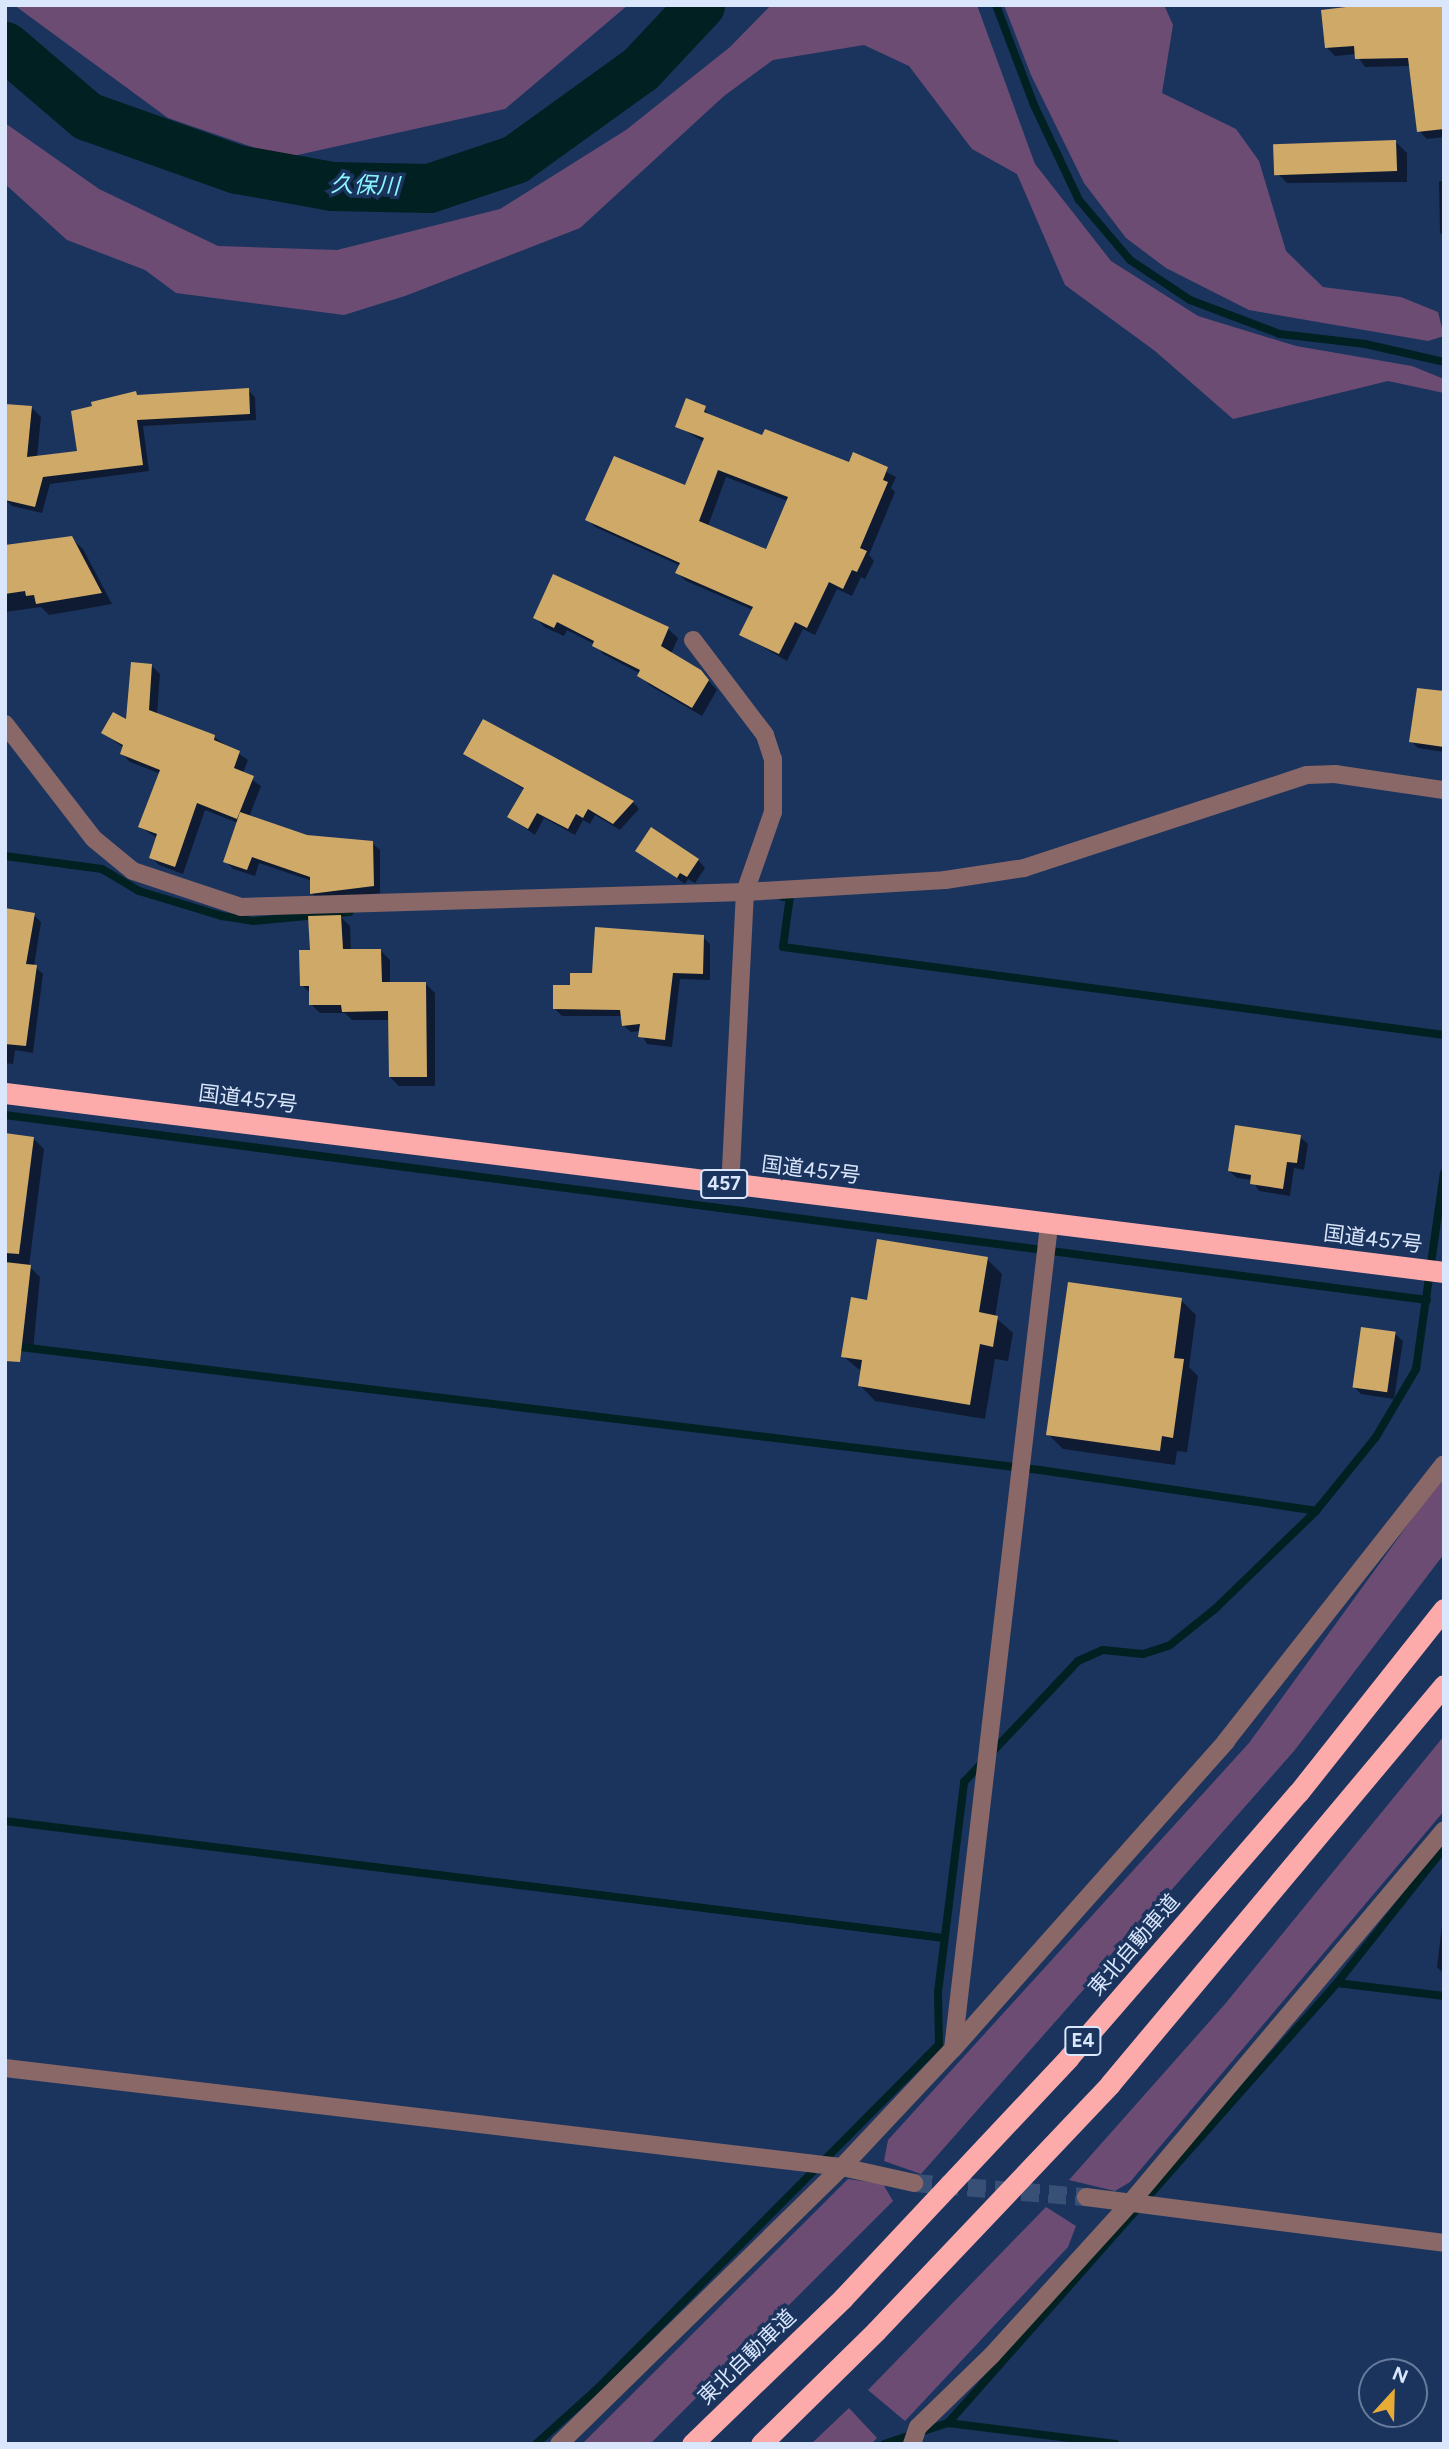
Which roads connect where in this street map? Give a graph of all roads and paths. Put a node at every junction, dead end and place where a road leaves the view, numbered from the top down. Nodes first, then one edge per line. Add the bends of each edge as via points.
1 (693, 640) dead end
2 (5, 724) edge
3 (1444, 790) edge
4 (745, 892) junction
5 (5, 1093) edge
6 (730, 1184) junction
7 (1049, 1225) junction
8 (1444, 1272) edge
9 (1444, 1464) edge
10 (1444, 1609) edge
11 (1444, 1685) edge
12 (1444, 1830) edge
13 (953, 2049) junction
14 (5, 2068) edge
15 (842, 2168) junction
16 (914, 2183) tunnel mouth
17 (1086, 2197) tunnel mouth
18 (1131, 2202) junction
19 (1444, 2243) edge
20 (559, 2444) edge
21 (692, 2444) edge
22 (761, 2444) edge
23 (912, 2444) edge

1 - 4 street via 765,735 773,759 773,812
2 - 4 street via 94,839 133,871 241,907
3 - 4 street via 1335,774 1307,775 1024,868 945,880
4 - 6 street
5 - 6 highway, 国道457号 / 457
6 - 7 highway, 国道457号 / 457
7 - 8 highway, 国道457号 / 457
7 - 13 street
9 - 13 street via 1226,1741
10 - 21 highway, 東北自動車道 / E4 via 1298,1793 1069,2057 843,2298
11 - 22 highway, E4 via 1110,2084 876,2331
12 - 18 street
13 - 15 street
14 - 15 street
15 - 16 street
15 - 20 street
17 - 18 street
18 - 19 street
18 - 23 street via 992,2355 918,2427

